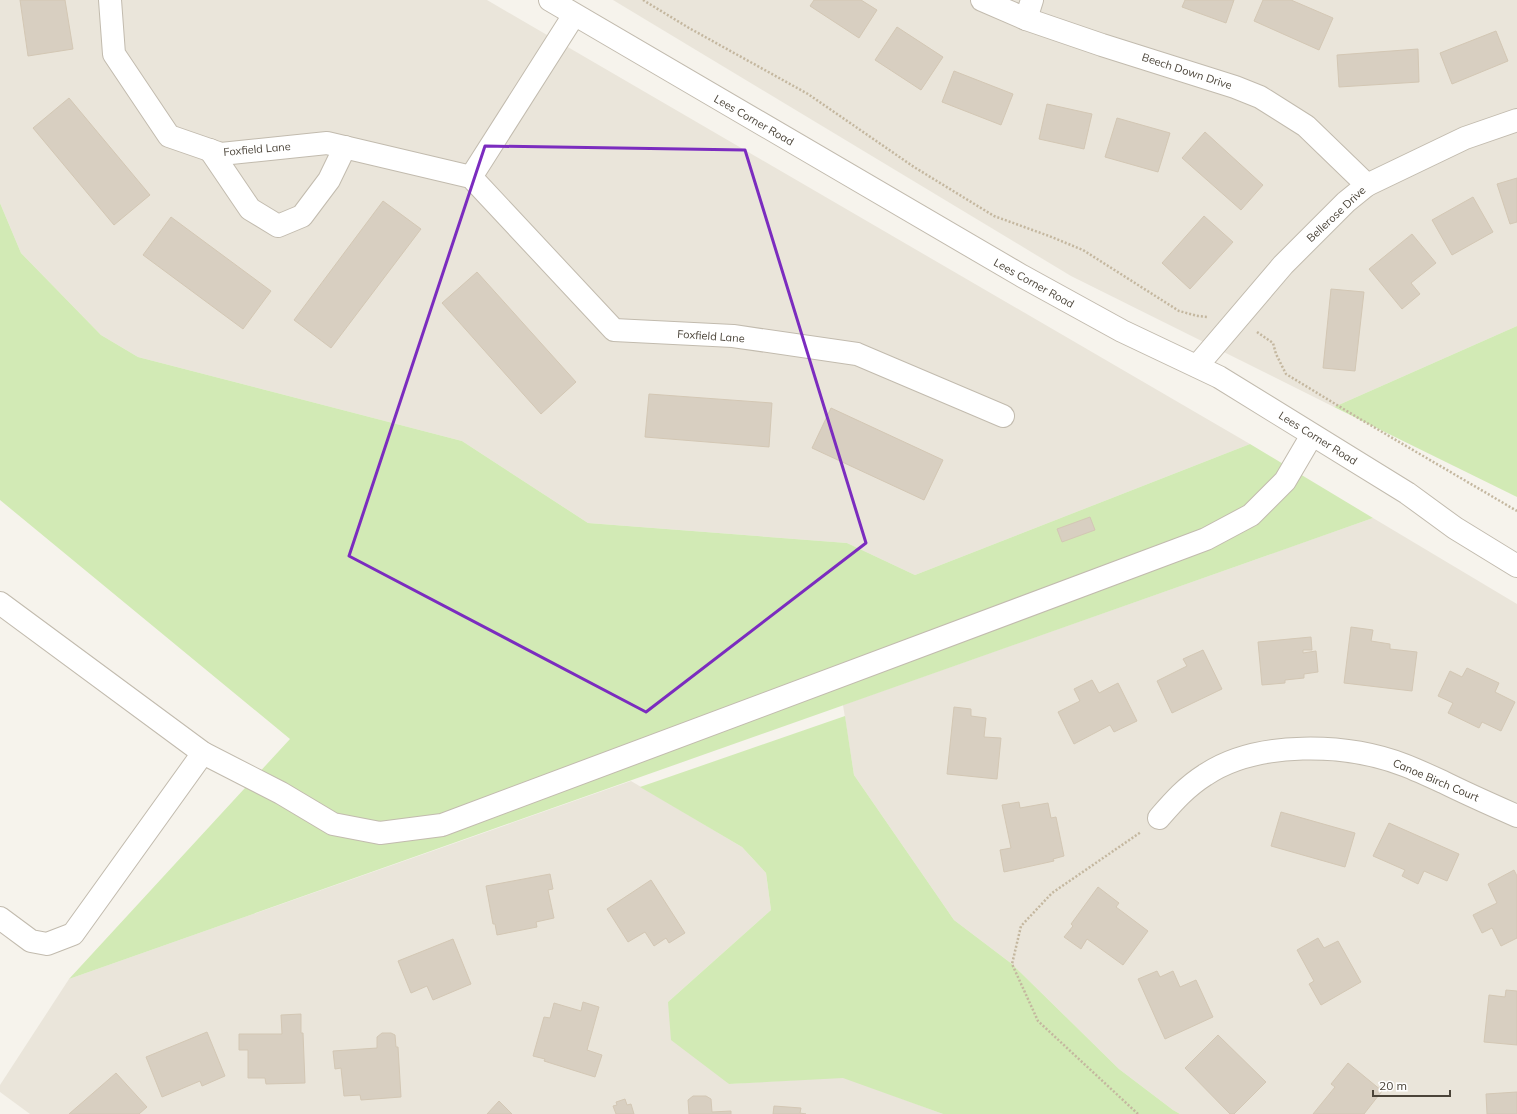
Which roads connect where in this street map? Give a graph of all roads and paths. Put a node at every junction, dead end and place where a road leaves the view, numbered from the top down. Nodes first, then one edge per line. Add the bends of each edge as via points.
1 (110, 0) edge
2 (550, 0) edge
3 (643, 0) edge
4 (982, 0) edge
5 (1029, 9) edge
6 (574, 15) junction
7 (1517, 120) edge
8 (345, 147) junction
9 (210, 150) junction
10 (471, 178) junction
11 (1367, 185) junction
12 (1237, 319) junction
13 (1197, 366) junction
14 (1003, 416) dead end
15 (1312, 435) junction
16 (1517, 511) edge
17 (1517, 566) edge
18 (0, 602) edge
19 (203, 753) junction
20 (1517, 816) edge
21 (1159, 818) joint
22 (0, 918) edge
23 (1138, 1114) edge

1 - 9 street, Foxfield Lane via 114,54 169,136
2 - 6 street, Lees Corner Road
3 - 12 path via 808,94 914,166 994,216 1083,250 1179,311 1198,316
4 - 5 street, Beech Down Drive
5 - 11 street, Beech Down Drive via 1102,45 1260,97 1306,126
6 - 10 street
6 - 13 street, Lees Corner Road via 1022,276 1122,331
7 - 11 street, Bellerose Drive via 1465,138
8 - 9 street, Foxfield Lane via 327,143 221,154
8 - 9 street via 329,180 302,216 278,226 250,209
8 - 10 street, Foxfield Lane
10 - 14 street, Foxfield Lane via 614,330 733,336 857,354
11 - 12 street, Bellerose Drive via 1346,202 1283,265
12 - 13 street, Bellerose Drive
12 - 16 path via 1272,343 1286,374
13 - 15 street, Lees Corner Road
15 - 17 street, Lees Corner Road via 1407,493 1456,528
15 - 19 street via 1284,481 1251,515 1206,538 442,825 380,833 333,824 281,793
18 - 19 street
19 - 22 street via 73,934 47,944 31,940
20 - 21 street, Canoe Birch Court via 1404,765 1362,753 1329,749 1280,750 1233,760 1205,774 1185,790
21 - 23 path via 1052,893 1021,926 1012,964 1038,1020

